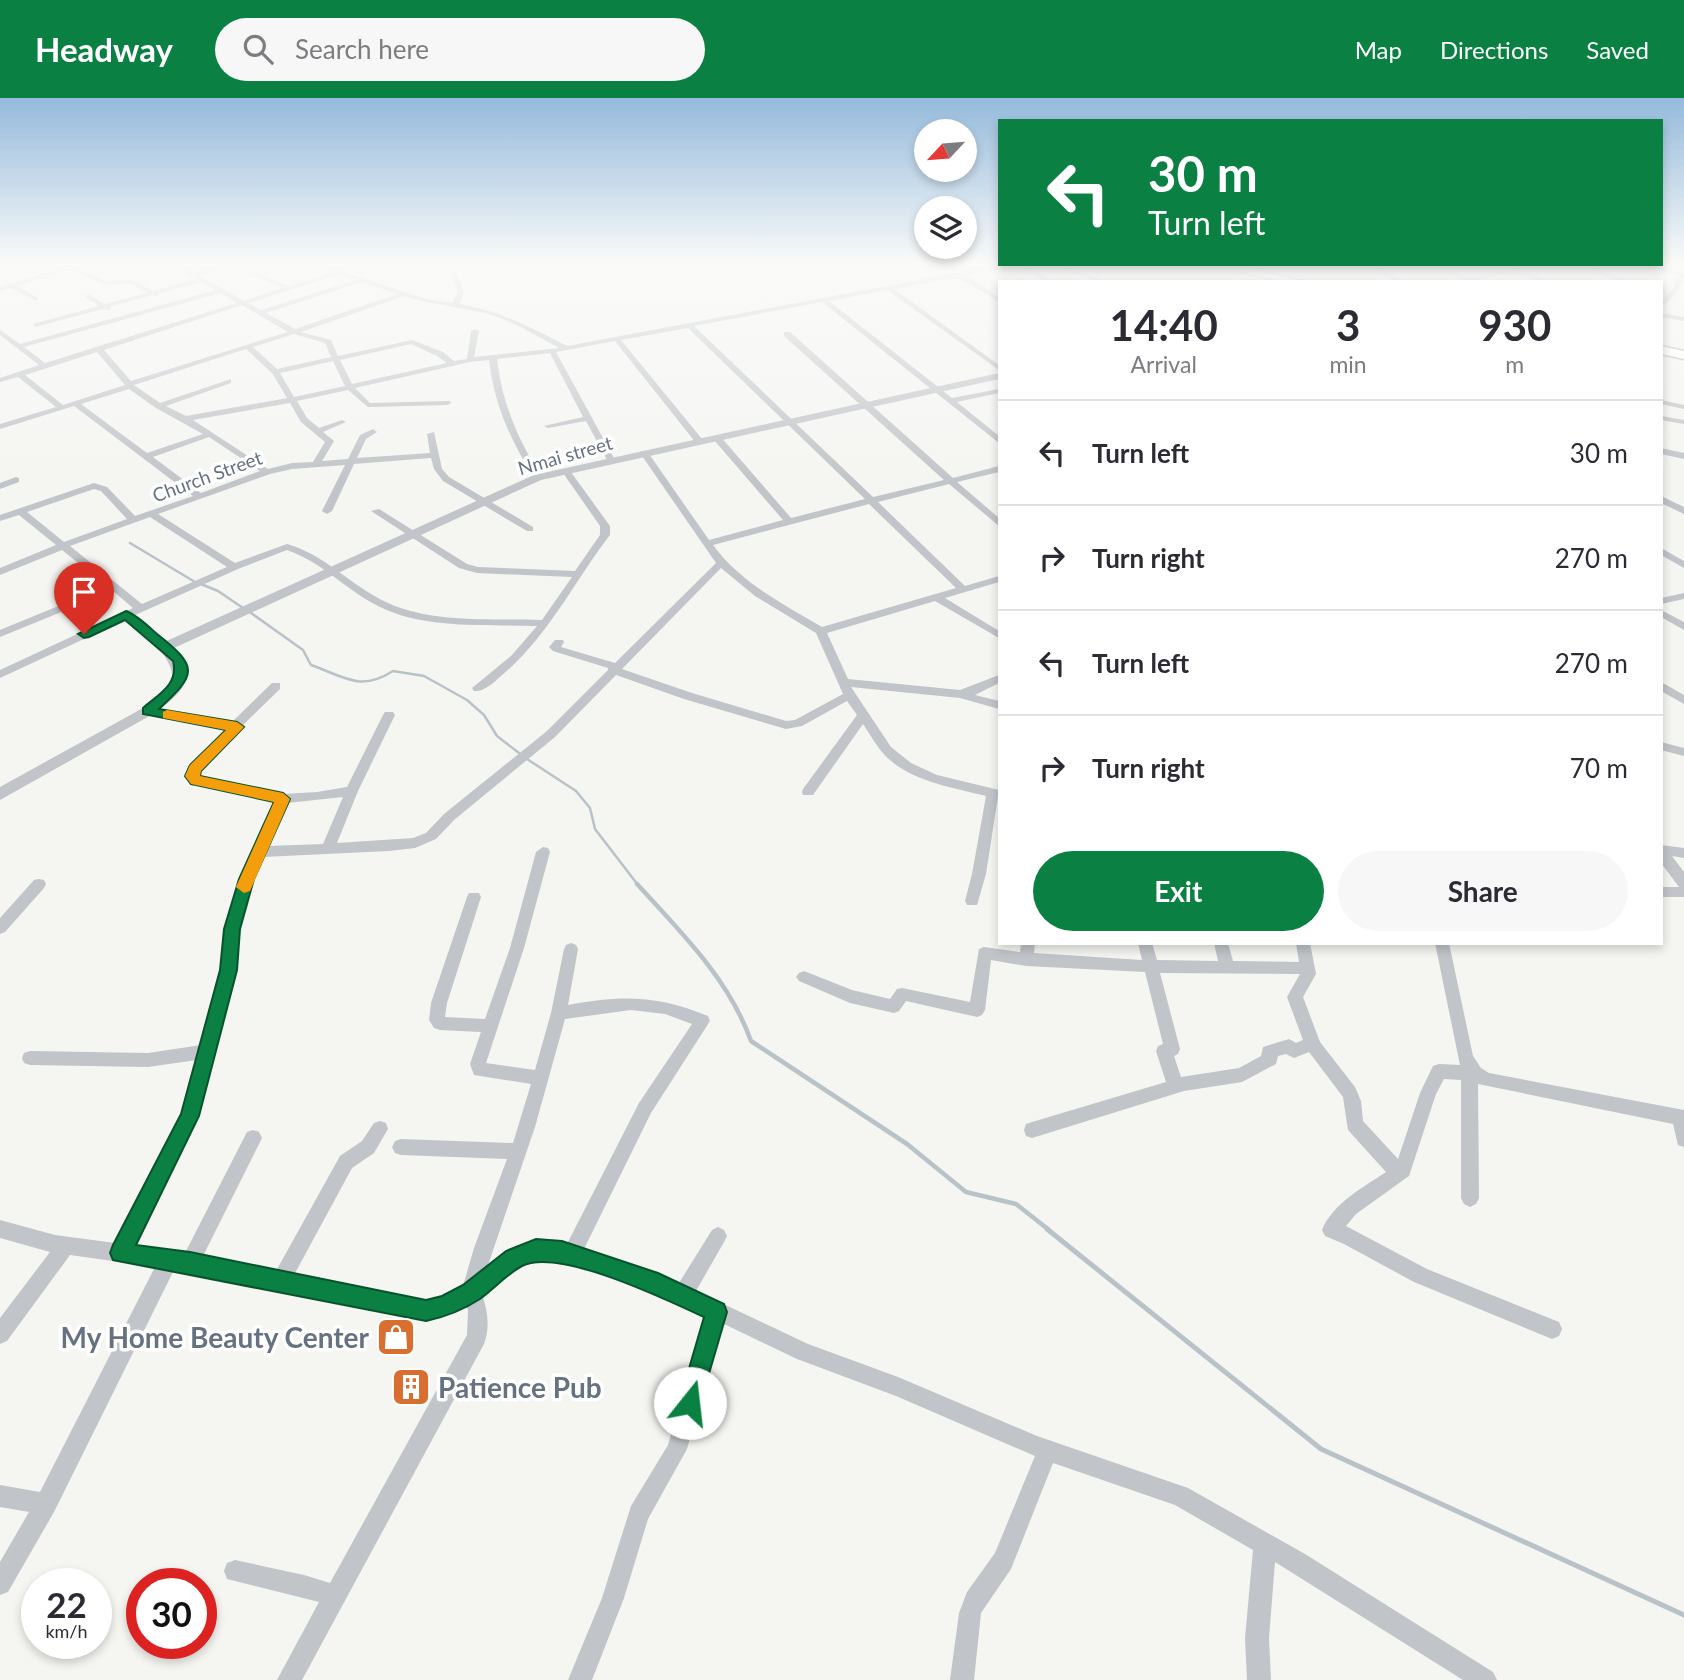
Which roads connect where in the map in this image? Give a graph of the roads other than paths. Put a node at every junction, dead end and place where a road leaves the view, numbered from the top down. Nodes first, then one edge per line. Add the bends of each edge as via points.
1 (7, 337) edge
2 (55, 337) edge
3 (134, 337) edge
4 (278, 337) edge
5 (310, 337) edge
6 (474, 337) edge
7 (542, 337) edge
8 (623, 337) edge
9 (701, 337) edge
10 (790, 337) edge
11 (870, 337) edge
12 (956, 337) edge
13 (616, 338) junction
14 (19, 346) junction
15 (247, 346) junction
16 (98, 348) junction
17 (565, 348) junction
18 (552, 351) junction
19 (1663, 352) edge
20 (1684, 356) edge
21 (493, 358) junction
22 (334, 359) junction
23 (470, 360) junction
24 (453, 364) junction
25 (43, 365) junction
26 (998, 367) edge
27 (275, 372) junction
28 (18, 373) junction
29 (998, 376) edge
30 (0, 380) edge
31 (228, 381) dead end
32 (130, 385) junction
33 (349, 387) junction
34 (936, 389) junction
35 (998, 391) edge
36 (292, 400) junction
37 (951, 401) junction
38 (1663, 402) edge
39 (447, 403) dead end
40 (76, 404) junction
41 (159, 405) junction
42 (864, 405) junction
43 (1684, 407) edge
44 (62, 408) junction
45 (589, 418) junction
46 (1663, 418) edge
47 (186, 419) junction
48 (342, 422) dead end
49 (790, 422) junction
50 (1684, 422) edge
51 (548, 426) dead end
52 (0, 427) edge
53 (317, 431) junction
54 (373, 432) dead end
55 (210, 434) junction
56 (431, 434) dead end
57 (717, 438) junction
58 (998, 439) edge
59 (699, 441) junction
60 (1663, 451) edge
61 (644, 453) junction
62 (435, 455) junction
63 (147, 456) junction
64 (1684, 456) edge
65 (611, 460) junction
66 (353, 461) junction
67 (316, 464) junction
68 (998, 469) edge
69 (565, 470) junction
70 (267, 472) junction
71 (538, 477) junction
72 (16, 480) dead end
73 (953, 482) junction
74 (0, 486) edge
75 (201, 497) junction
76 (873, 500) junction
77 (1663, 500) edge
78 (483, 502) junction
79 (20, 511) junction
80 (376, 511) dead end
81 (1684, 511) edge
82 (327, 512) dead end
83 (153, 515) junction
84 (0, 518) edge
85 (789, 520) junction
86 (134, 521) junction
87 (998, 522) edge
88 (530, 530) dead end
89 (411, 534) junction
90 (707, 544) junction
91 (62, 546) junction
92 (1663, 552) edge
93 (722, 563) junction
94 (1684, 565) edge
95 (234, 567) junction
96 (331, 570) junction
97 (0, 572) edge
98 (578, 574) junction
99 (998, 579) edge
100 (114, 587) junction
101 (962, 589) junction
102 (1684, 596) edge
103 (936, 597) junction
104 (1663, 601) edge
105 (139, 607) junction
106 (1663, 614) edge
107 (126, 615) junction
108 (545, 622) junction
109 (1684, 627) edge
110 (821, 631) junction
111 (0, 634) edge
112 (998, 634) edge
113 (559, 642) dead end
114 (166, 647) junction
115 (614, 669) junction
116 (0, 674) edge
117 (998, 679) edge
118 (842, 682) junction
119 (276, 686) dead end
120 (1663, 687) edge
121 (478, 688) dead end
122 (960, 694) junction
123 (849, 695) junction
124 (1684, 700) edge
125 (998, 705) edge
126 (148, 711) junction
127 (388, 715) dead end
128 (863, 715) junction
129 (237, 727) junction
130 (1663, 747) edge
131 (1684, 752) edge
132 (352, 791) junction
133 (808, 792) dead end
134 (0, 794) edge
135 (996, 794) edge
136 (283, 799) junction
137 (328, 848) junction
138 (1663, 850) edge
139 (258, 852) junction
140 (543, 852) dead end
141 (1684, 853) edge
142 (1663, 857) edge
143 (1684, 883) edge
144 (39, 884) dead end
145 (1663, 892) edge
146 (1684, 892) edge
147 (474, 897) dead end
148 (972, 901) dead end
149 (0, 928) edge
150 (1028, 945) edge
151 (1146, 945) edge
152 (1222, 945) edge
153 (1303, 945) edge
154 (1442, 945) edge
155 (571, 949) dead end
156 (1026, 960) junction
157 (1227, 966) junction
158 (1151, 967) junction
159 (1307, 968) junction
160 (804, 977) dead end
161 (559, 1013) junction
162 (491, 1026) junction
163 (1312, 1043) junction
164 (209, 1051) junction
165 (30, 1058) dead end
166 (1472, 1073) junction
167 (541, 1078) junction
168 (1176, 1086) junction
169 (1682, 1117) edge
170 (380, 1129) dead end
171 (1032, 1130) dead end
172 (253, 1138) dead end
173 (1684, 1139) edge
174 (401, 1147) dead end
175 (519, 1150) junction
176 (1399, 1173) junction
177 (1470, 1198) dead end
178 (0, 1229) edge
179 (718, 1236) dead end
180 (66, 1245) junction
181 (120, 1253) junction
182 (571, 1255) junction
183 (169, 1260) junction
184 (190, 1263) junction
185 (280, 1282) junction
186 (471, 1292) junction
187 (682, 1296) junction
188 (716, 1312) junction
189 (1552, 1329) dead end
190 (0, 1334) edge
191 (1048, 1450) junction
192 (0, 1496) edge
193 (46, 1504) junction
194 (1265, 1544) junction
195 (235, 1571) dead end
196 (0, 1584) edge
197 (334, 1597) junction
198 (289, 1680) edge
199 (580, 1680) edge
200 (962, 1680) edge
201 (1259, 1680) edge
202 (1485, 1680) edge

1 - 14 street
2 - 14 street
3 - 16 street
4 - 15 street
5 - 22 street via 328,342
6 - 23 street
7 - 17 street
8 - 13 street
9 - 49 street
10 - 42 street
11 - 34 street
12 - 26 street
13 - 17 street
13 - 59 street
14 - 25 street
15 - 27 street
15 - 32 street
16 - 25 street
16 - 32 street
17 - 18 street
18 - 21 street
18 - 45 street
19 - 20 main road
21 - 23 street
21 - 71 street via 495,384 508,423
22 - 24 street via 417,342
22 - 27 street
22 - 33 street
23 - 24 street
24 - 33 street
25 - 28 street
27 - 36 street
28 - 30 street
28 - 44 street
29 - 34 street, Nmai street
31 - 41 street
32 - 40 street
32 - 41 street
33 - 36 street
33 - 39 street via 369,405
34 - 37 street
34 - 42 street, Nmai street
35 - 37 street
36 - 47 street
36 - 53 street
37 - 58 street
38 - 43 street
40 - 44 street
40 - 63 street
41 - 47 street
42 - 49 street, Nmai street
42 - 73 street
44 - 52 street
45 - 51 street
45 - 65 street
46 - 50 street
47 - 55 street
48 - 53 street
49 - 57 street, Nmai street
49 - 76 street
53 - 67 street via 331,443
54 - 66 street via 363,438
55 - 63 street
55 - 70 street
56 - 62 street
57 - 59 street, Nmai street
57 - 85 street
59 - 61 street, Nmai street
60 - 64 street
61 - 65 street, Nmai street
61 - 90 street
62 - 66 street, Church Street
62 - 78 street via 446,480
63 - 75 street
65 - 69 street, Nmai street
66 - 67 street, Church Street
66 - 82 street
67 - 70 street, Church Street
68 - 73 street
69 - 71 street, Nmai street
69 - 98 street via 604,526 605,535
70 - 75 street, Church Street
71 - 78 street, Nmai street
72 - 74 street
73 - 76 street
73 - 87 street
75 - 83 street, Church Street
76 - 85 street
76 - 101 street
77 - 81 street
78 - 88 street
78 - 89 street, Nmai street
79 - 84 street
79 - 86 street via 99,486
79 - 91 street
80 - 89 street
83 - 86 street, Church Street
83 - 95 street
85 - 90 street
86 - 91 street, Church Street
89 - 96 street, Nmai street
89 - 98 street via 470,568
90 - 93 street
91 - 97 street, Church Street
91 - 100 street
92 - 94 street
93 - 110 street via 759,594
93 - 115 street
95 - 96 street via 288,547
95 - 105 street
96 - 108 street via 397,609 462,619
96 - 114 street, Nmai street
98 - 108 street
99 - 101 street
100 - 105 street
100 - 111 street
101 - 103 street
102 - 104 street
103 - 110 street
103 - 112 street
105 - 107 street
106 - 109 street
107 - 114 street
107 - 116 street
108 - 121 street via 503,671
110 - 118 street
113 - 115 street via 555,648
114 - 126 street via 179,660 179,684
115 - 123 street via 786,725
115 - 137 street via 551,734 430,836 415,843
117 - 122 street
118 - 122 street
118 - 123 street
119 - 129 street
120 - 124 street
122 - 125 street
123 - 128 street
126 - 129 street
126 - 134 street
127 - 132 street
128 - 133 street
128 - 135 street via 887,750 906,766
129 - 136 street via 192,776
130 - 131 street
132 - 136 street
132 - 137 street
135 - 148 street via 987,818 985,851
136 - 139 street
137 - 139 street
138 - 141 street
139 - 164 street via 232,929 229,970
140 - 162 street
142 - 143 street
144 - 149 street
145 - 146 street
147 - 162 street via 437,1020
150 - 156 street
151 - 158 street
152 - 157 street
153 - 159 street
154 - 166 street via 1465,1059
155 - 161 street
156 - 158 street
156 - 160 street via 984,953 977,1010 902,994 894,1006 850,996
157 - 158 street
157 - 159 street
158 - 168 street via 1172,1049 1164,1051
159 - 163 street via 1295,997
161 - 167 street
161 - 182 street via 629,1002 702,1021 642,1115
162 - 167 street via 480,1070
163 - 168 street via 1294,1051 1289,1046 1269,1052 1270,1059 1242,1075
163 - 176 street via 1348,1089 1356,1106 1354,1124
164 - 165 street via 118,1061
164 - 181 street via 190,1116
166 - 169 street via 1486,1080
166 - 176 street via 1439,1071
166 - 177 street
167 - 175 street
168 - 171 street
169 - 173 street
170 - 185 street via 368,1147 346,1162
172 - 184 street
174 - 175 street
175 - 186 street
176 - 189 street via 1350,1208 1331,1230 1348,1235 1399,1266
178 - 180 street
179 - 187 street
180 - 181 street
180 - 190 street
181 - 183 street
182 - 186 street via 536,1250 513,1259
182 - 187 street via 658,1283
183 - 184 street
183 - 193 street
184 - 185 street
185 - 186 street via 426,1311
186 - 197 street via 479,1320 477,1338
187 - 188 street
188 - 191 street
188 - 199 street via 677,1449 639,1514 613,1598
191 - 194 street via 1180,1496
191 - 200 street via 1003,1561 970,1613
192 - 193 street
193 - 196 street
194 - 201 street via 1257,1638
194 - 202 street
195 - 197 street
197 - 198 street

